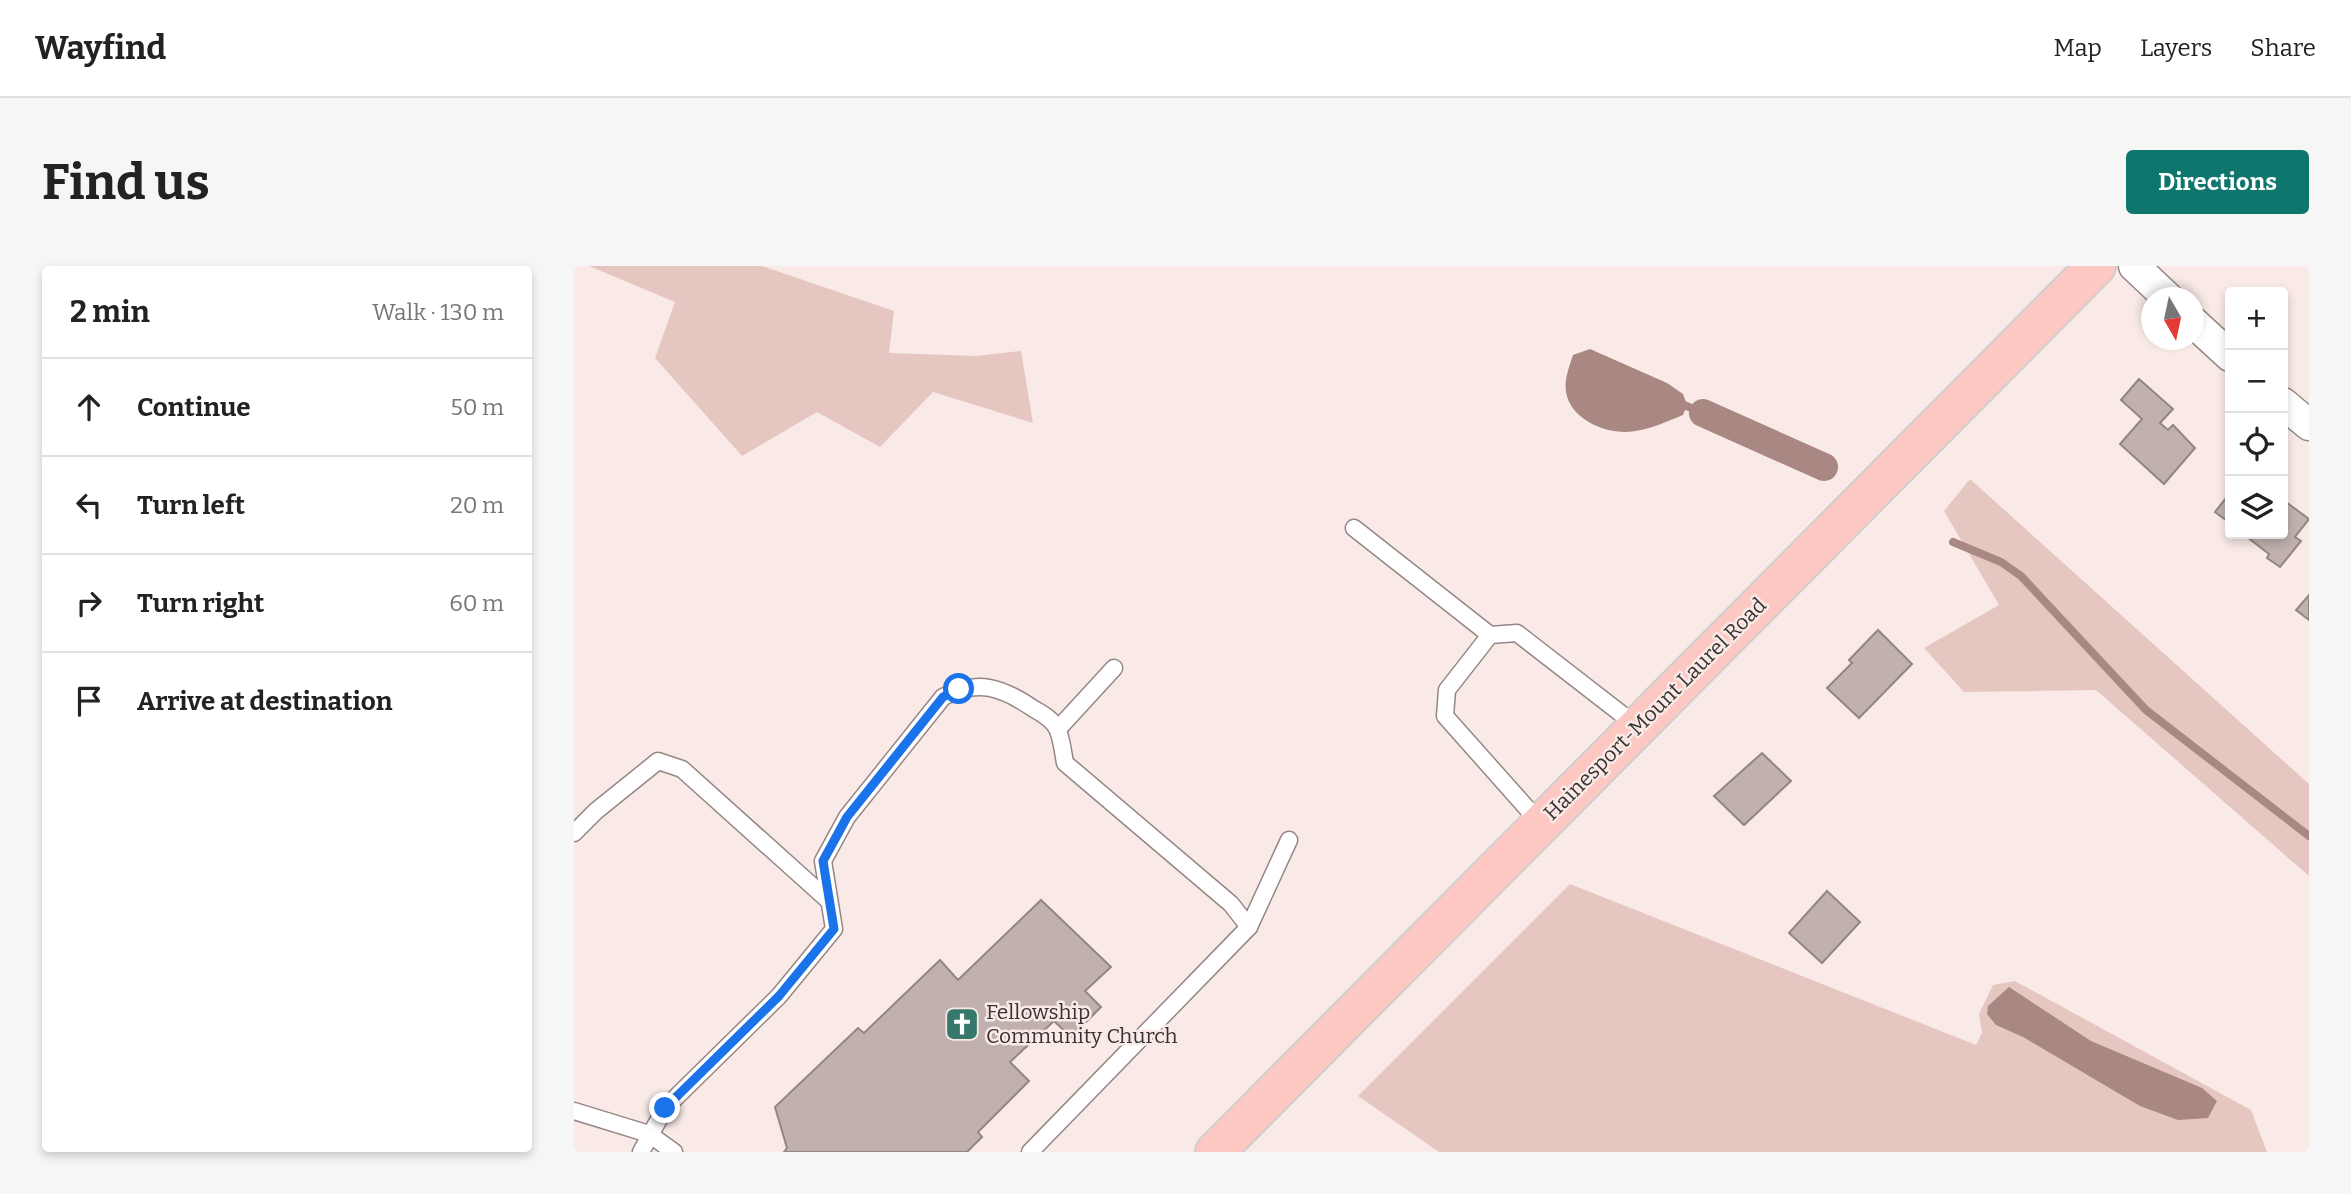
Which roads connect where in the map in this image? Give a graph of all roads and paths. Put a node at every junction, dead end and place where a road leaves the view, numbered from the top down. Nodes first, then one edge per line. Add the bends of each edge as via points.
1 (2096, 266) edge
2 (2134, 266) edge
3 (2156, 287) edge
4 (2204, 332) edge
5 (2225, 351) edge
6 (2288, 407) edge
7 (2309, 425) edge
8 (1353, 528) dead end
9 (1490, 635) junction
10 (1114, 668) dead end
11 (1637, 726) junction
12 (1058, 729) junction
13 (1541, 824) junction
14 (574, 833) edge
15 (1289, 840) dead end
16 (829, 901) junction
17 (1249, 927) junction
18 (574, 1111) edge
19 (649, 1134) junction
20 (641, 1152) edge
21 (674, 1152) edge
22 (1030, 1152) edge
23 (1215, 1152) edge

1 - 11 main road, Hainesport-Mount Laurel Road
2 - 3 street
4 - 5 street
6 - 7 street
8 - 9 lane
9 - 11 lane via 1517,633
9 - 13 lane via 1447,690 1445,716
10 - 12 lane
11 - 13 main road, Hainesport-Mount Laurel Road
12 - 16 lane via 1008,691 982,685 943,697 847,817 823,861
12 - 17 lane via 1065,763 1231,904
13 - 23 main road, Hainesport-Mount Laurel Road
14 - 16 lane via 657,761 682,769
15 - 17 lane
16 - 19 lane via 834,929 779,996 665,1108
17 - 22 lane
18 - 19 lane
19 - 20 lane
19 - 21 lane

